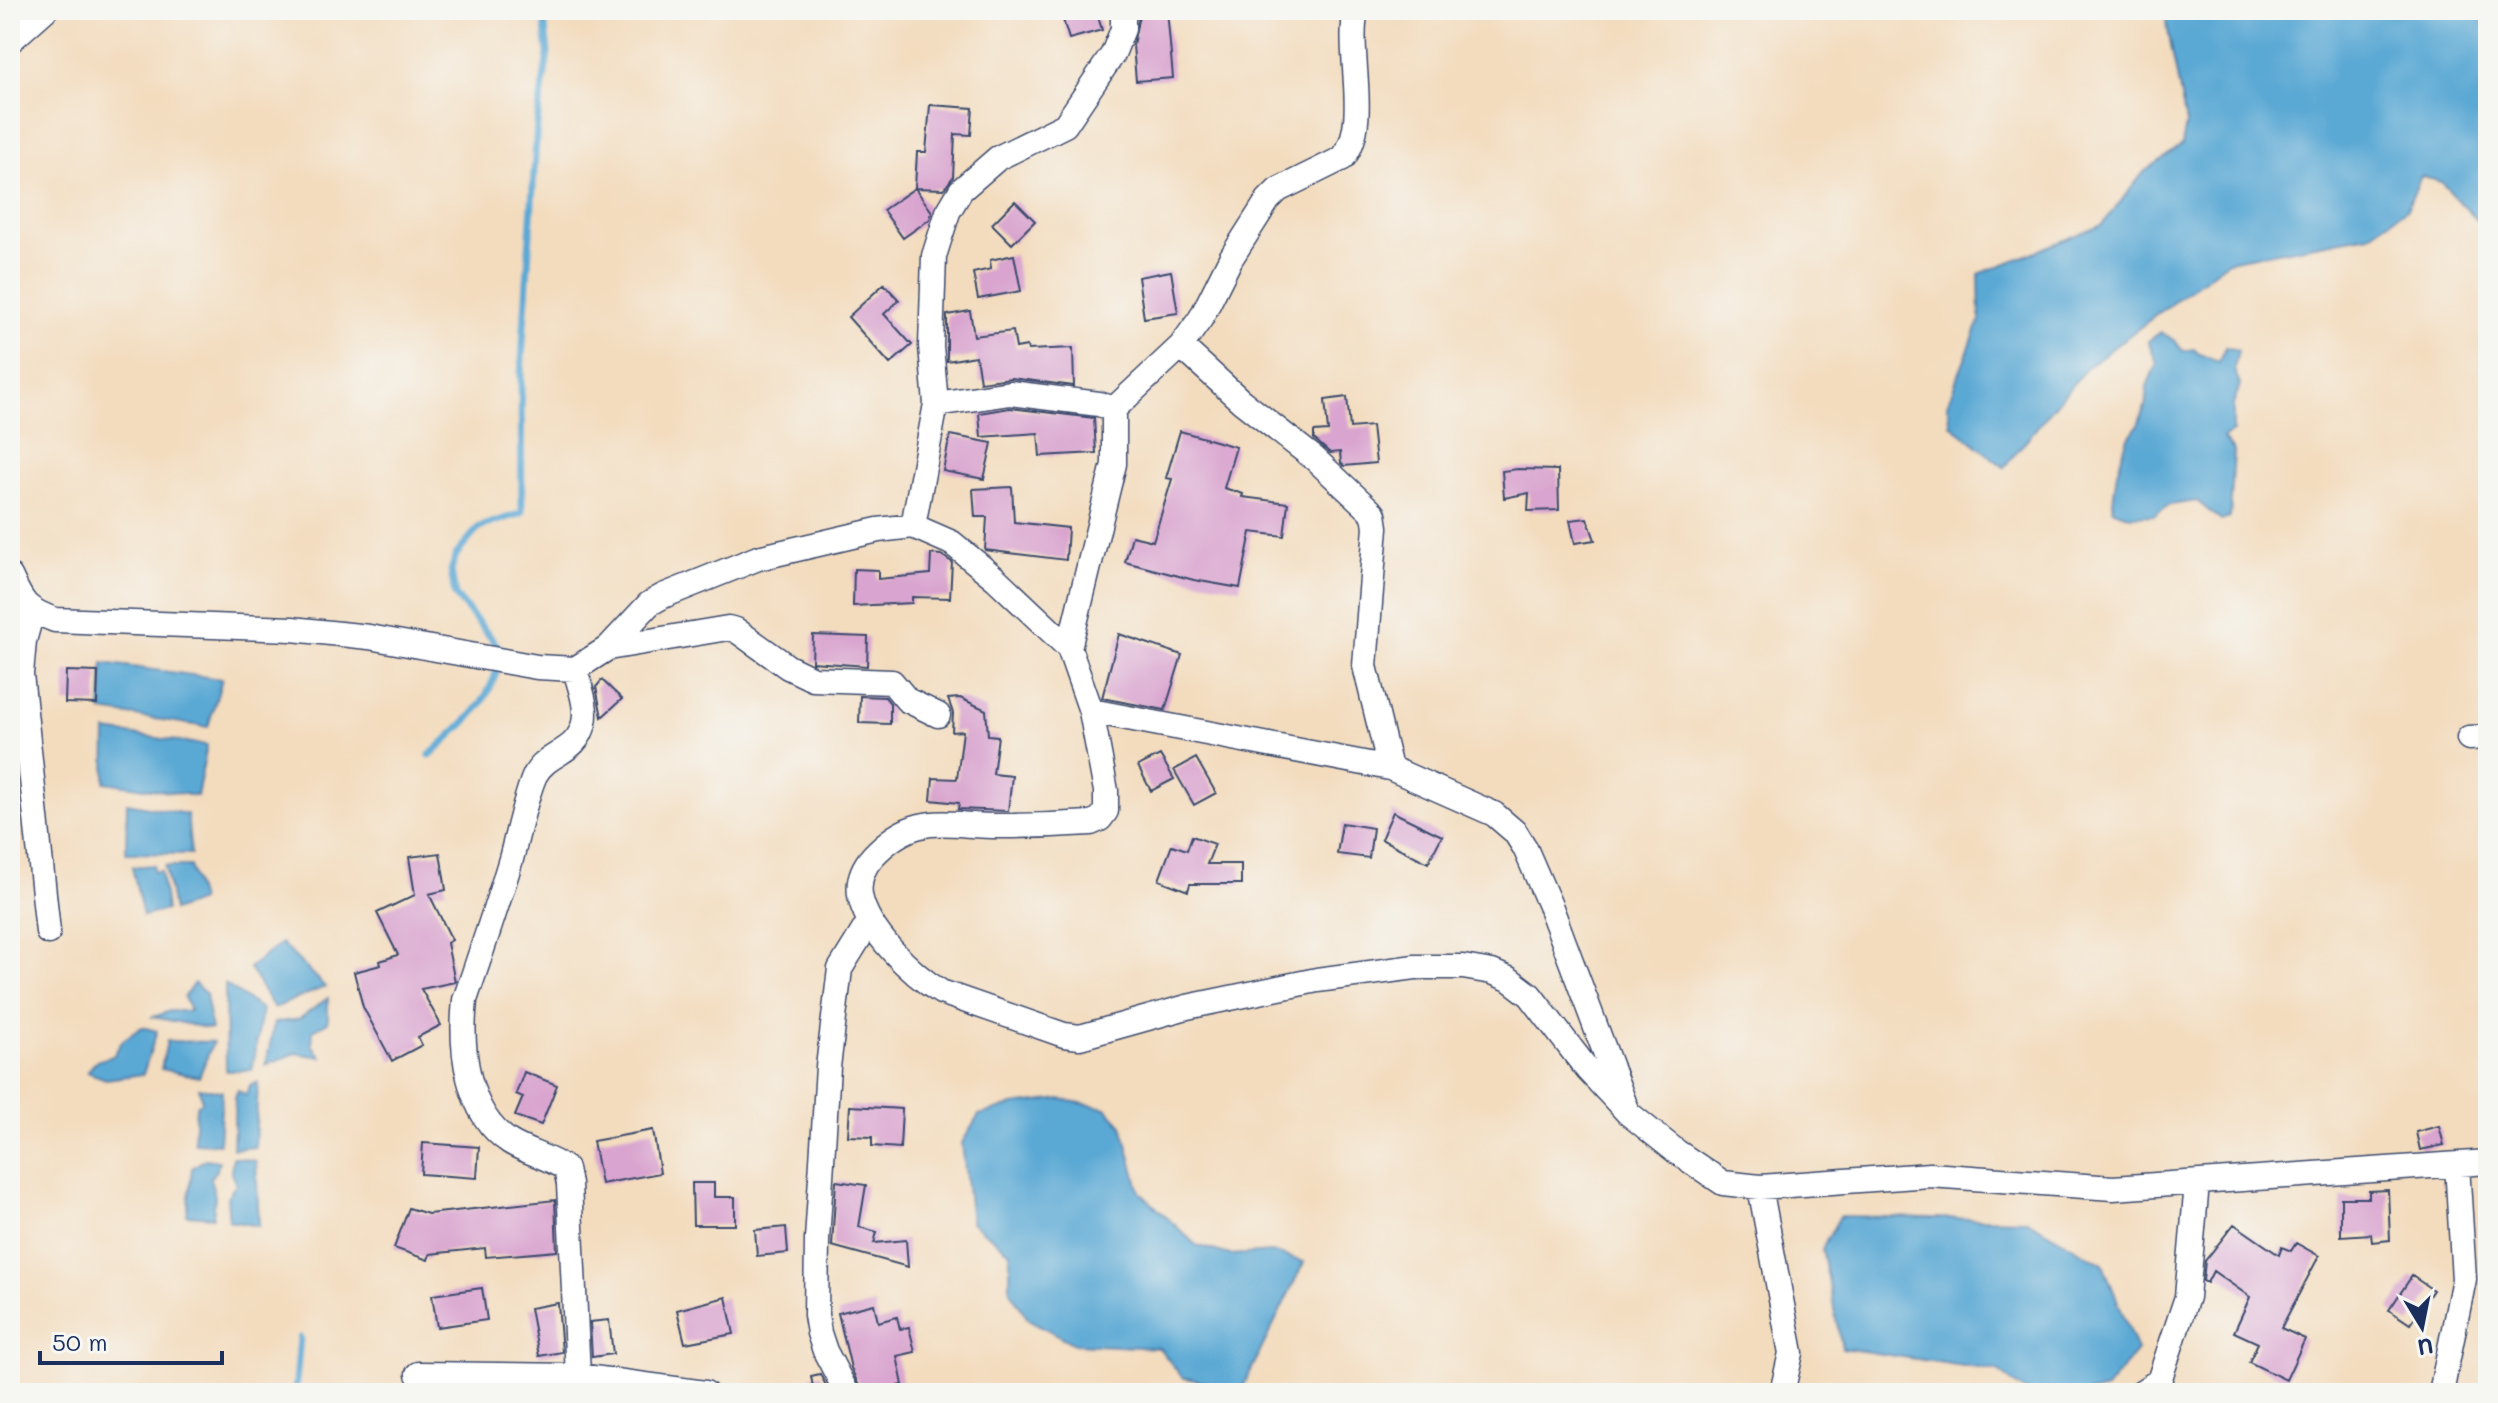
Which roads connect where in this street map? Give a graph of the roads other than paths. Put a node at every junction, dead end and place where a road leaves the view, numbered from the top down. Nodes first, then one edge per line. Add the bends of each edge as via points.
1 (45, 10) edge
2 (1123, 10) edge
3 (1356, 10) edge
4 (10, 41) edge
5 (1181, 346) junction
6 (936, 404) junction
7 (1114, 409) junction
8 (913, 526) junction
9 (10, 576) edge
10 (32, 612) junction
11 (608, 648) junction
12 (1069, 648) junction
13 (575, 669) junction
14 (1091, 711) junction
15 (938, 715) dead end
16 (1390, 768) junction
17 (869, 922) junction
18 (48, 932) dead end
19 (1628, 1113) junction
20 (2488, 1162) edge
21 (2457, 1165) junction
22 (2197, 1183) junction
23 (1760, 1187) junction
24 (418, 1374) dead end
25 (578, 1376) junction
26 (705, 1393) edge
27 (847, 1393) edge
28 (1782, 1393) edge
29 (2140, 1393) edge
30 (2441, 1393) edge

1 - 4 street
2 - 6 street via 1123,29 1113,54 1065,125 998,158 961,190 948,212 932,279
3 - 5 street via 1356,110 1350,149 1268,200
5 - 7 street
5 - 16 street via 1374,514 1365,666
6 - 7 street via 1010,393
6 - 8 street
7 - 12 street via 1114,464
8 - 11 street via 758,558 663,596
8 - 12 street via 952,543
9 - 10 street via 23,605
10 - 13 street via 55,620 335,633
10 - 18 street via 21,674
11 - 13 street
11 - 15 street via 736,630 813,679 892,682 907,700
12 - 14 street
13 - 25 street via 585,709 582,729 568,749 535,775 464,1011 470,1083 483,1112 502,1136 566,1169
14 - 16 street
14 - 17 street via 1107,803 1100,819 1034,825 935,823 908,829 884,845 862,874 860,892
16 - 19 street via 1494,814 1515,832 1551,908
17 - 19 street via 927,984 941,992 1080,1037 1187,1007 1317,980 1415,967 1492,972 1530,995
17 - 27 street via 840,969 817,1240 817,1324
19 - 23 street via 1723,1183
20 - 21 street
21 - 22 street
21 - 30 street via 2464,1279
22 - 23 street via 2081,1188 1930,1175
22 - 29 street via 2187,1297 2159,1381
23 - 28 street via 1791,1353
24 - 25 street
25 - 26 street

